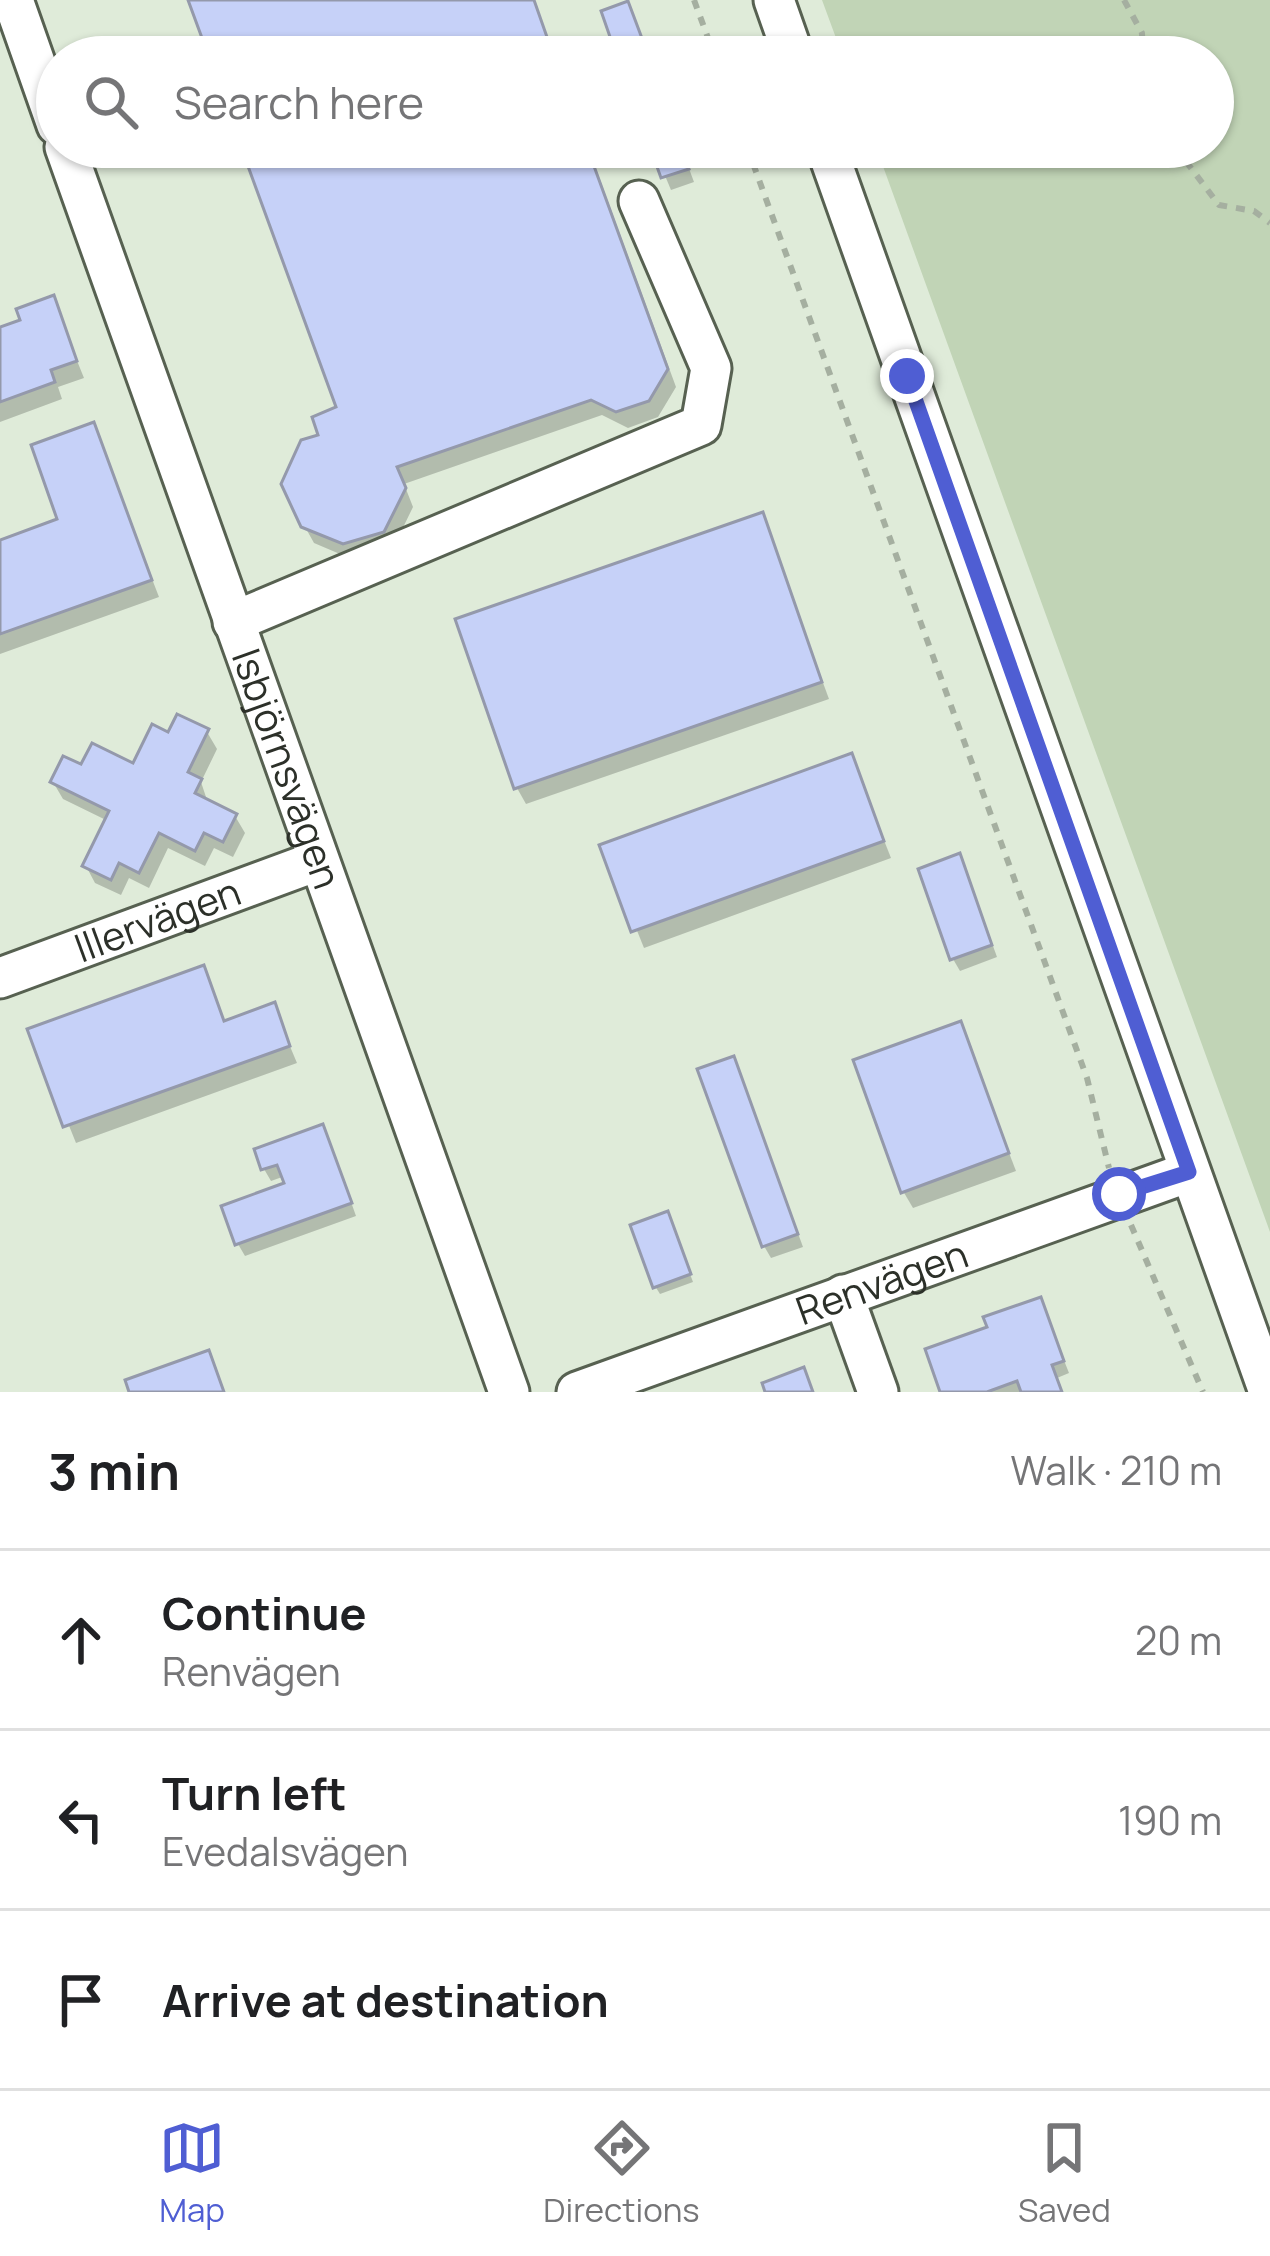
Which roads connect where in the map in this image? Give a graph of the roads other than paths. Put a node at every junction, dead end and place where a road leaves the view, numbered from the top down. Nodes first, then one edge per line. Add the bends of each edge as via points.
1 (13, 0) edge
2 (774, 0) edge
3 (787, 36) edge
4 (36, 65) edge
5 (72, 168) edge
6 (833, 168) edge
7 (639, 201) dead end
8 (233, 622) junction
9 (317, 861) junction
10 (0, 978) edge
11 (1189, 1172) junction
12 (844, 1294) junction
13 (509, 1392) edge
14 (577, 1392) edge
15 (878, 1392) edge
16 (1269, 1392) edge

1 - 4 street
2 - 3 street
5 - 8 street, Isbjörnsvägen
6 - 11 street
7 - 8 street via 711,368 701,425
8 - 9 street, Isbjörnsvägen
9 - 10 street, Illervägen
9 - 13 street, Isbjörnsvägen
11 - 12 street, Renvägen
11 - 16 street
12 - 14 street, Renvägen
12 - 15 street

